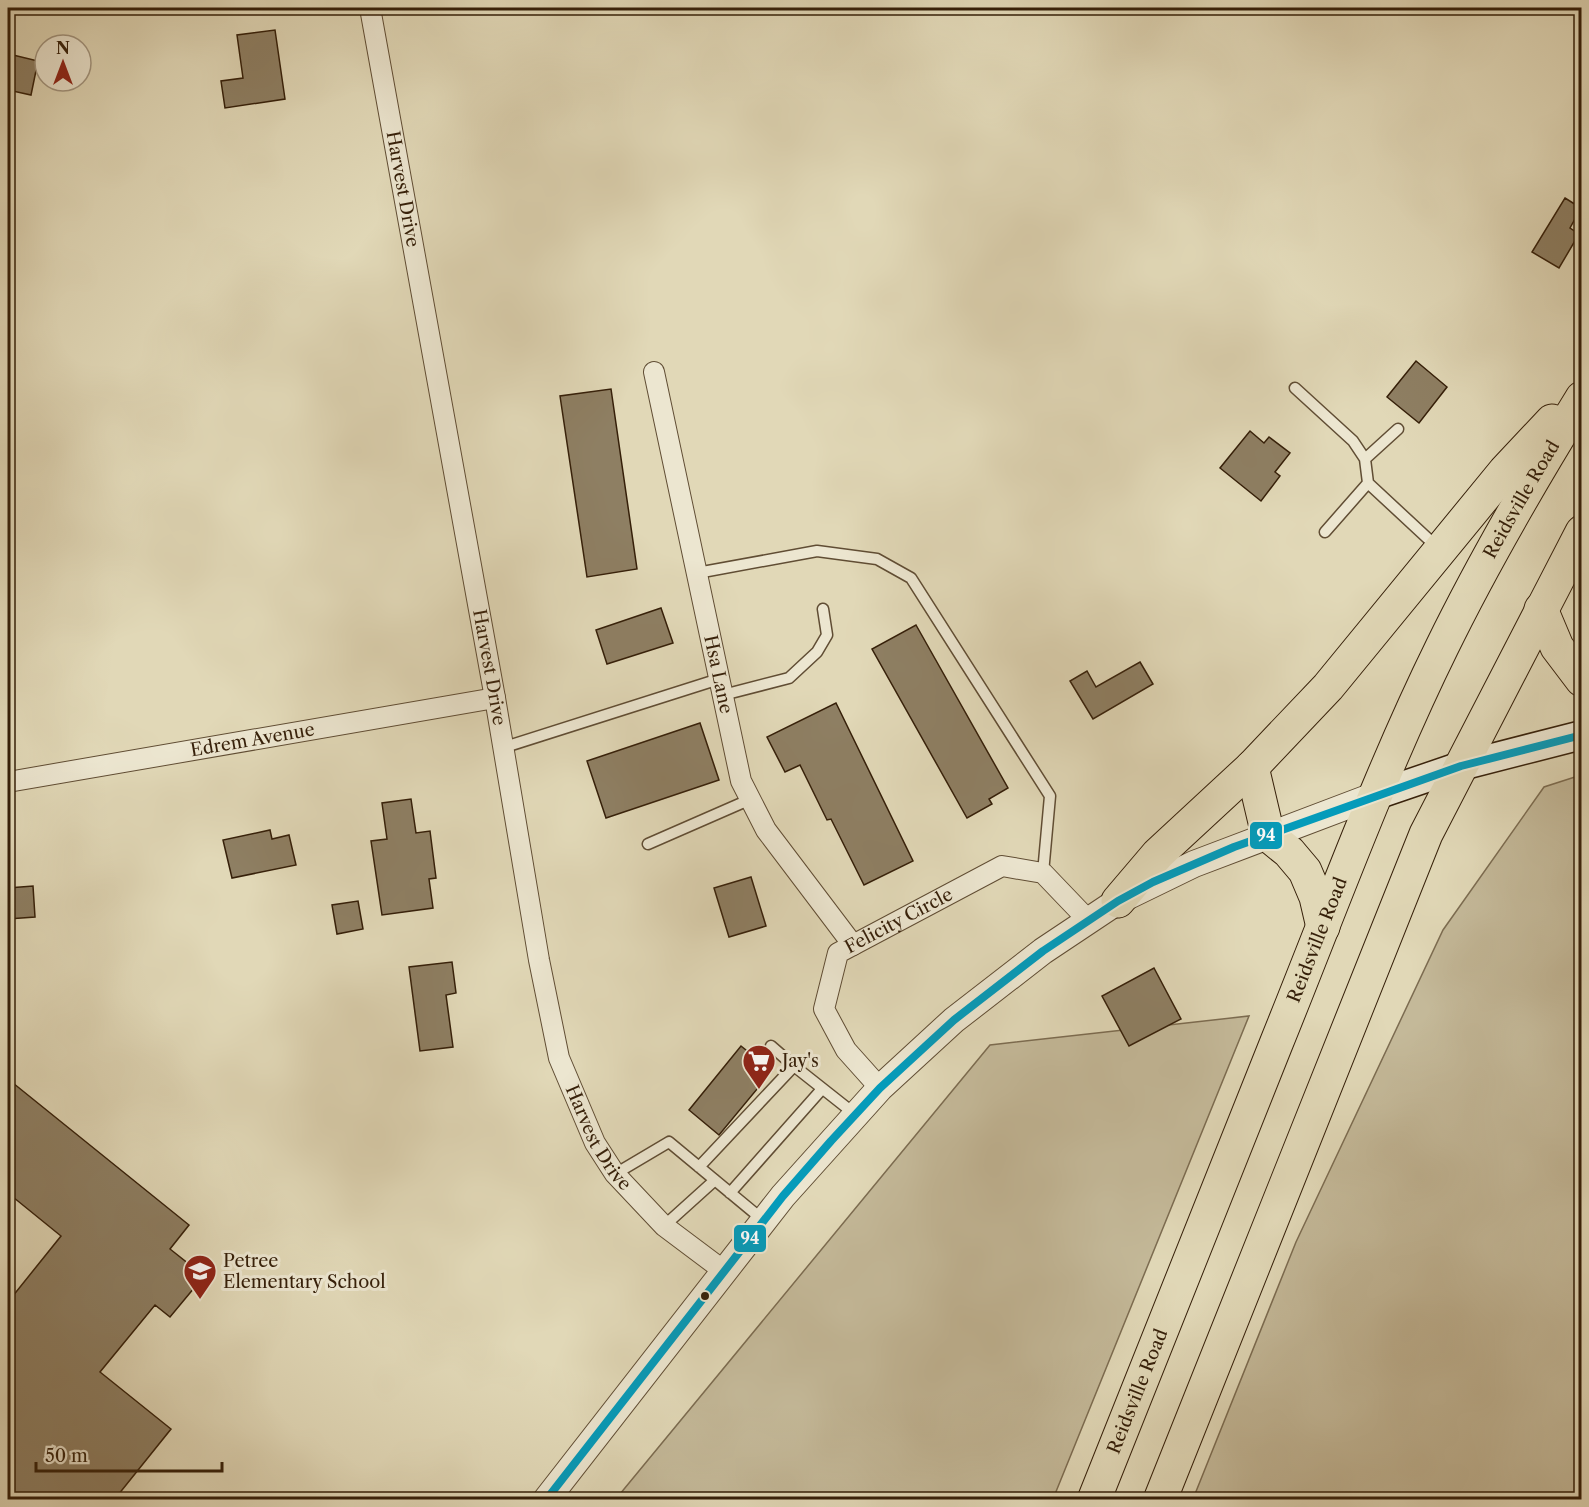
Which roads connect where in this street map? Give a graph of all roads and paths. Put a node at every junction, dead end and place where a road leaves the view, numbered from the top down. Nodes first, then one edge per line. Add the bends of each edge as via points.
1 (370, 8) edge
2 (654, 372) dead end
3 (1295, 388) dead end
4 (1581, 389) edge
5 (1581, 398) edge
6 (1398, 429) dead end
7 (1365, 459) junction
8 (1368, 483) junction
9 (1325, 532) dead end
10 (1581, 532) edge
11 (1440, 550) junction
12 (697, 573) junction
13 (823, 609) dead end
14 (1541, 609) junction
15 (1581, 680) edge
16 (721, 687) junction
17 (495, 698) junction
18 (1581, 735) edge
19 (502, 748) junction
20 (1461, 766) junction
21 (1252, 767) junction
22 (8, 782) edge
23 (1376, 795) junction
24 (751, 799) junction
25 (1268, 835) junction
26 (648, 844) dead end
27 (1043, 873) junction
28 (1118, 901) junction
29 (1088, 920) junction
30 (1323, 927) junction
31 (853, 945) junction
32 (771, 1046) dead end
33 (794, 1066) junction
34 (880, 1088) junction
35 (822, 1089) junction
36 (855, 1115) junction
37 (699, 1167) junction
38 (615, 1174) junction
39 (715, 1180) junction
40 (730, 1192) junction
41 (764, 1221) junction
42 (664, 1226) junction
43 (724, 1271) junction
44 (546, 1500) edge
45 (1094, 1500) edge
46 (1160, 1500) edge

1 - 17 street, Harvest Drive
2 - 12 street, Hsa Lane
3 - 7 lane via 1353,441
4 - 11 highway via 1505,471
5 - 23 highway, Reidsville Road via 1474,582
6 - 7 lane
7 - 8 lane
8 - 9 lane
8 - 11 lane
10 - 14 highway
11 - 21 highway via 1328,687
12 - 16 street, Hsa Lane
12 - 27 lane via 817,551 877,559 911,578 1050,796
13 - 16 lane via 827,635 817,652 789,678
14 - 15 highway via 1557,647
14 - 20 highway
16 - 19 lane
16 - 24 street, Hsa Lane via 741,781
17 - 19 street, Harvest Drive
17 - 22 street, Edrem Avenue
18 - 20 main road
19 - 38 street, Harvest Drive via 559,1058 595,1143
20 - 23 main road
20 - 46 highway via 1426,834
21 - 25 highway
21 - 28 highway via 1158,854
23 - 25 street
23 - 30 highway, Reidsville Road
24 - 26 lane
24 - 31 street, Hsa Lane via 766,830
25 - 28 street via 1194,864
25 - 30 highway via 1305,871
27 - 29 street
27 - 31 street, Felicity Circle via 1002,866
28 - 29 street
29 - 34 street via 994,987
30 - 45 highway, Reidsville Road
31 - 34 street, Felicity Circle via 838,953 824,1009 846,1050
32 - 33 lane
33 - 35 lane
33 - 37 lane
34 - 36 street
35 - 36 lane
35 - 40 lane
36 - 41 street
37 - 38 lane via 669,1142
37 - 39 lane
38 - 42 street, Harvest Drive
39 - 40 lane
39 - 42 lane
40 - 41 lane
41 - 43 street
42 - 43 street, Harvest Drive
43 - 44 street

